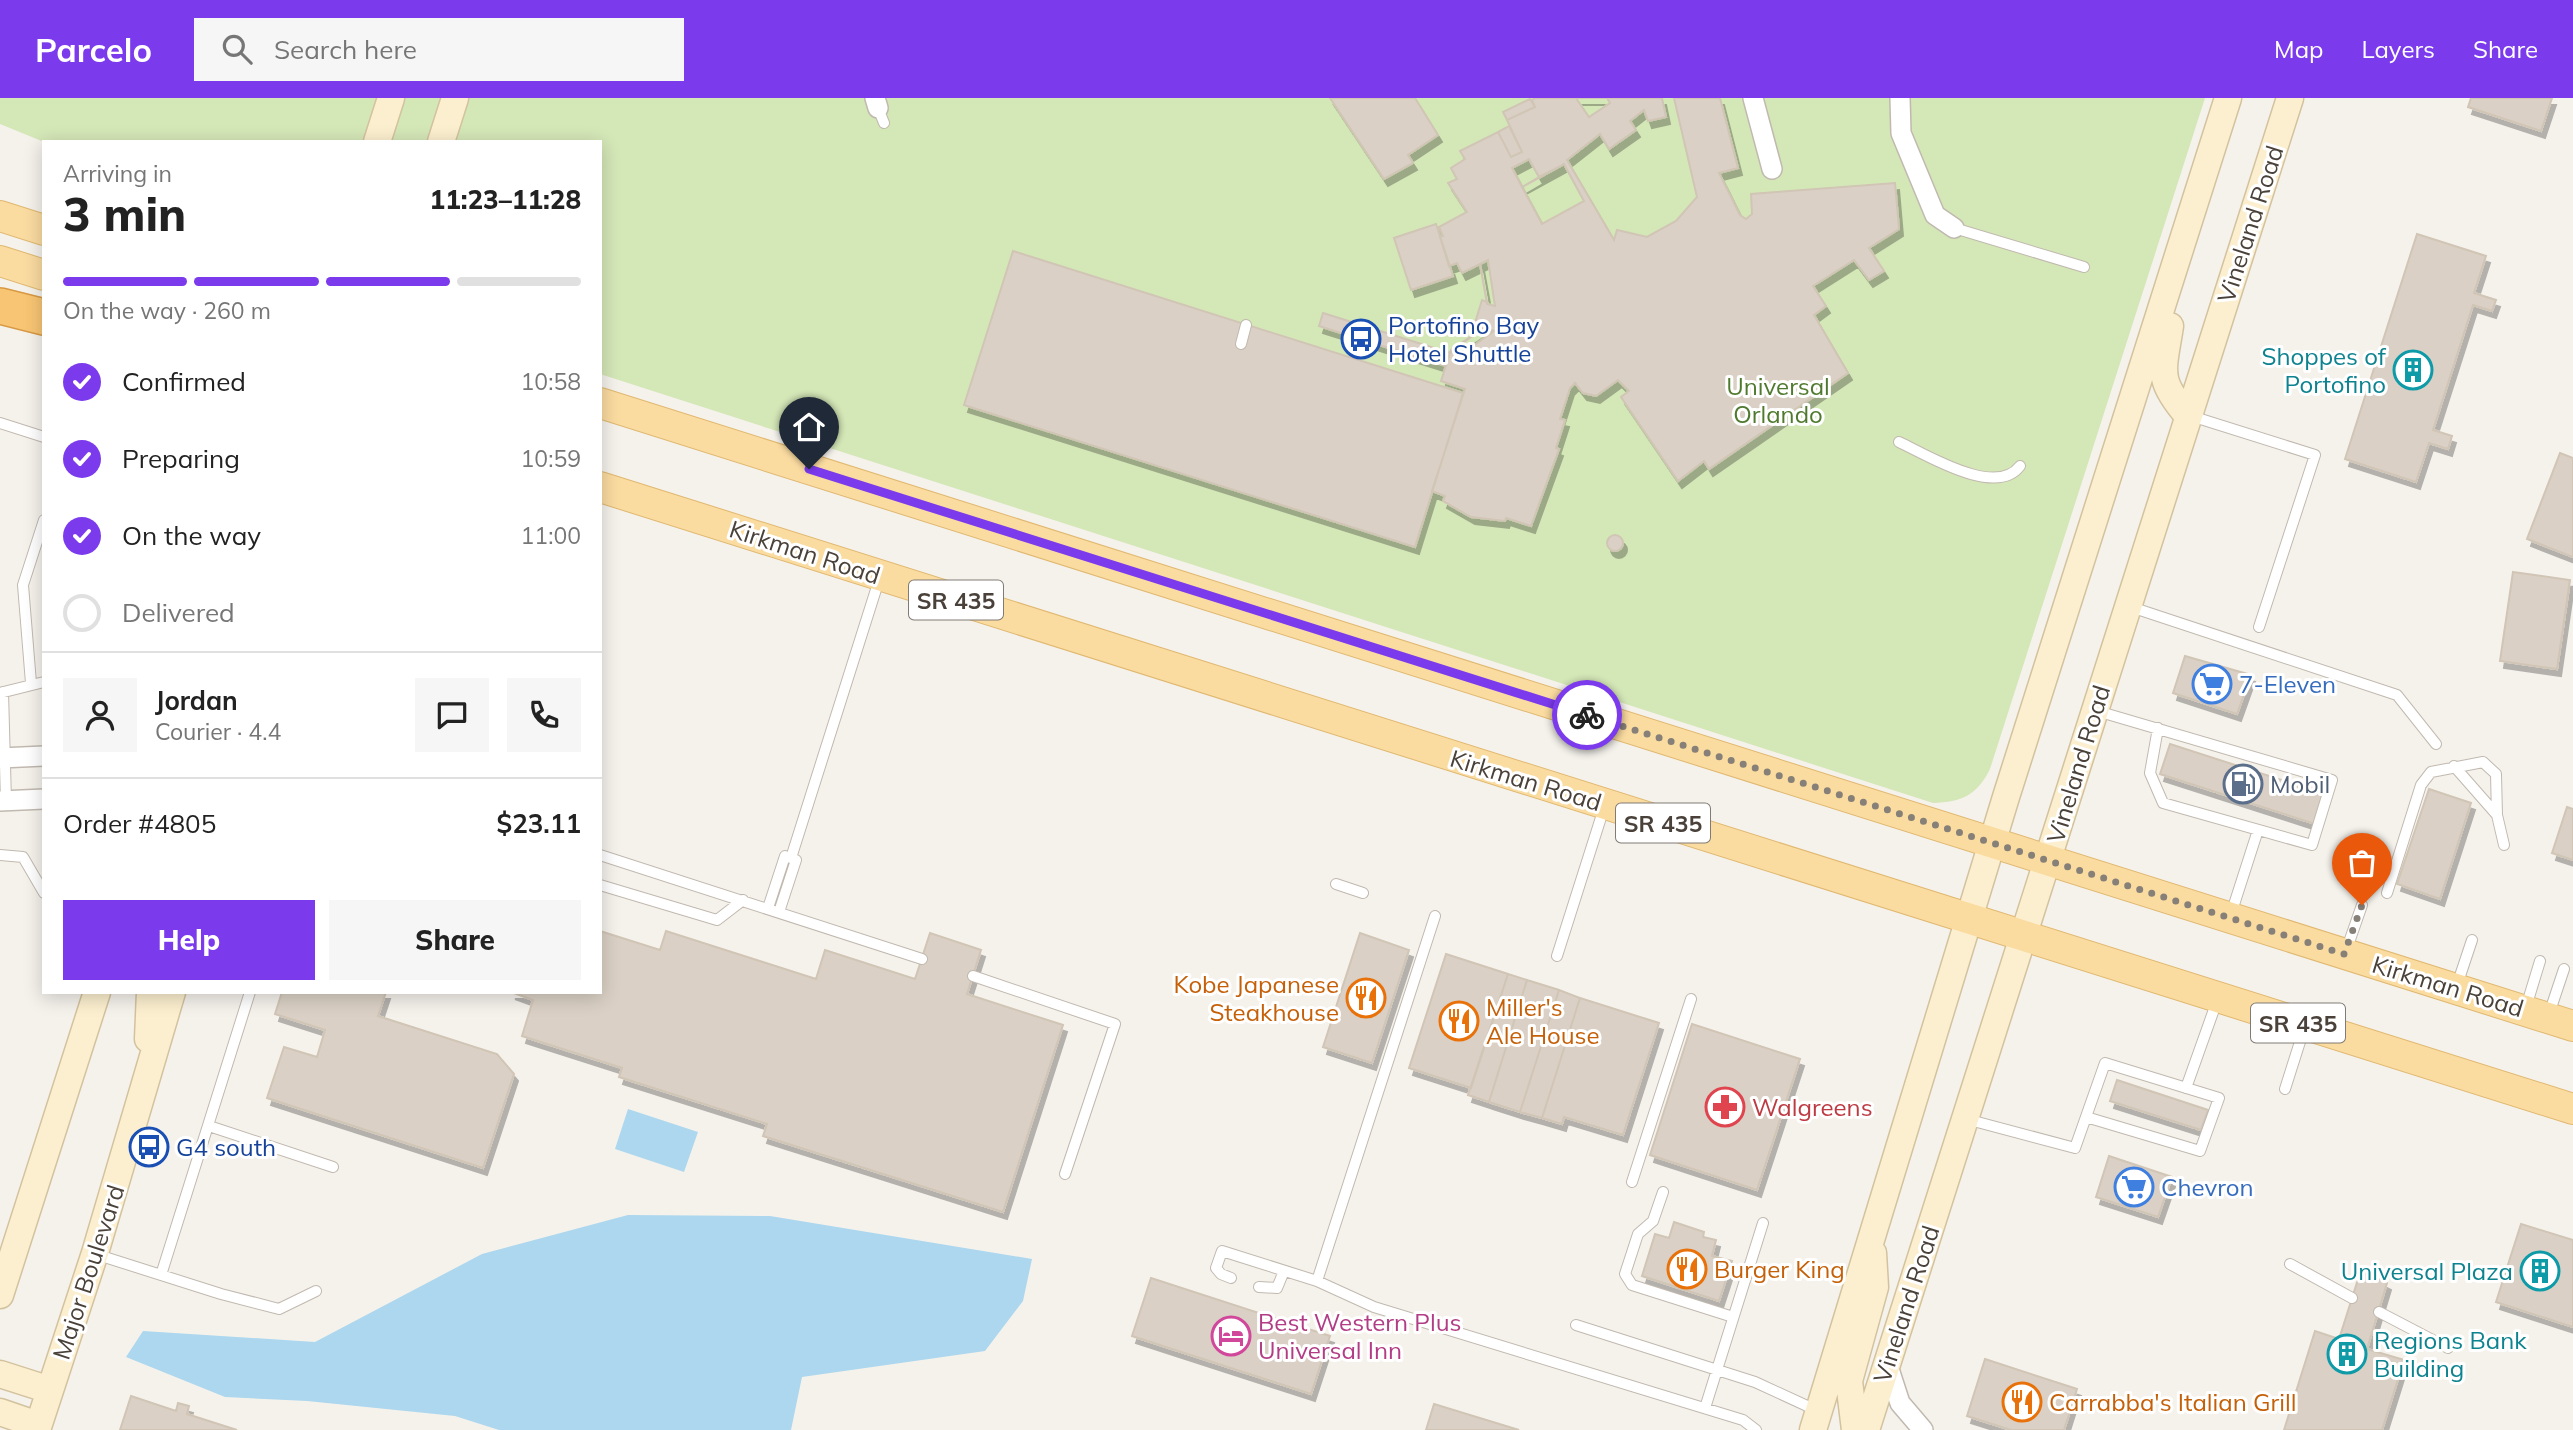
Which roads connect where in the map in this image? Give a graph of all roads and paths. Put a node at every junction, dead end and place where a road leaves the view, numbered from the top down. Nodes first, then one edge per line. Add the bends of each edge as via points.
1 (391, 98) edge
2 (455, 98) edge
3 (1753, 98) edge
4 (1900, 98) edge
5 (2228, 98) edge
6 (2290, 98) edge
7 (378, 140) edge
8 (441, 140) edge
9 (1772, 169) dead end
10 (0, 216) edge
11 (1954, 228) joint
12 (42, 229) edge
13 (2183, 245) junction
14 (0, 261) edge
15 (2084, 267) dead end
16 (42, 274) edge
17 (0, 304) edge
18 (42, 316) edge
19 (1246, 325) dead end
20 (1241, 344) dead end
21 (602, 404) edge
22 (2188, 416) junction
23 (0, 423) edge
24 (42, 436) edge
25 (1899, 442) dead end
26 (2020, 466) dead end
27 (602, 489) edge
28 (42, 526) edge
29 (880, 576) junction
30 (2127, 605) junction
31 (2259, 627) dead end
32 (42, 682) edge
33 (31, 683) junction
34 (1, 693) edge
35 (2094, 710) junction
36 (2158, 728) junction
37 (2436, 744) dead end
38 (42, 756) edge
39 (2, 758) edge
40 (2454, 766) junction
41 (42, 799) edge
42 (3, 801) edge
43 (1605, 804) junction
44 (2497, 815) junction
45 (2258, 830) junction
46 (1992, 843) junction
47 (2504, 845) dead end
48 (0, 855) edge
49 (602, 856) edge
50 (791, 858) junction
51 (2047, 860) junction
52 (1336, 884) dead end
53 (602, 887) edge
54 (42, 890) edge
55 (1363, 893) dead end
56 (2387, 893) dead end
57 (743, 900) junction
58 (2362, 905) dead end
59 (768, 908) junction
60 (779, 912) junction
61 (1435, 916) dead end
62 (2230, 917) junction
63 (1969, 919) junction
64 (2023, 936) junction
65 (2472, 940) dead end
66 (2344, 954) junction
67 (1557, 956) dead end
68 (922, 959) dead end
69 (2540, 961) dead end
70 (2564, 969) dead end
71 (973, 976) dead end
72 (2456, 989) junction
73 (96, 994) edge
74 (150, 994) edge
75 (171, 994) edge
76 (247, 994) edge
77 (2218, 998) junction
78 (1691, 999) dead end
79 (2549, 1018) edge
80 (2306, 1025) junction
81 (146, 1086) junction
82 (2186, 1088) junction
83 (2285, 1089) dead end
84 (2573, 1109) edge
85 (2086, 1116) junction
86 (1965, 1119) junction
87 (209, 1126) junction
88 (333, 1167) dead end
89 (1065, 1174) dead end
90 (1632, 1182) dead end
91 (1663, 1192) dead end
92 (1763, 1223) dead end
93 (1872, 1233) junction
94 (94, 1253) junction
95 (2290, 1264) dead end
96 (1284, 1271) junction
97 (161, 1275) junction
98 (1231, 1278) dead end
99 (1317, 1281) junction
100 (1259, 1287) dead end
101 (316, 1291) dead end
102 (0, 1295) edge
103 (2352, 1298) dead end
104 (2378, 1312) dead end
105 (1733, 1317) junction
106 (1576, 1325) dead end
107 (2448, 1348) dead end
108 (1887, 1363) junction
109 (1717, 1370) junction
110 (0, 1374) edge
111 (50, 1390) junction
112 (1704, 1408) junction
113 (0, 1412) edge
114 (1818, 1424) edge
115 (38, 1428) edge
116 (1756, 1430) edge
117 (1855, 1430) edge
118 (1866, 1430) edge
119 (1923, 1430) edge

1 - 7 street
2 - 8 street
3 - 9 street
4 - 11 street via 1901,133 1935,215
5 - 13 street, Vineland Road
6 - 22 street, Vineland Road
10 - 12 main road
11 - 15 lane
13 - 22 street via 2163,373 2167,392
13 - 46 street, Vineland Road
14 - 16 main road
17 - 18 highway
19 - 20 lane
21 - 46 main road, Kirkman Road
22 - 30 street, Vineland Road
22 - 31 lane via 2315,455
23 - 24 lane
25 - 26 lane via 1987,478 2001,479
27 - 29 main road, Kirkman Road / SR 435
28 - 33 lane via 23,585
29 - 43 main road, Kirkman Road / SR 435
29 - 50 lane
30 - 35 street, Vineland Road
30 - 37 lane via 2397,695
32 - 33 lane
33 - 34 lane
34 - 39 lane
35 - 36 lane
35 - 51 street, Vineland Road
36 - 45 lane via 2150,773 2163,803
36 - 45 lane via 2332,780 2312,845
38 - 39 street
39 - 42 lane
40 - 44 lane
40 - 44 lane via 2483,762 2496,774
40 - 56 lane via 2431,772 2421,785
41 - 42 street
43 - 63 main road, Kirkman Road / SR 435
43 - 67 lane
44 - 47 lane
45 - 62 lane
46 - 51 main road, Kirkman Road
46 - 63 street, Vineland Road
48 - 54 lane via 23,857
49 - 57 lane
50 - 59 lane
50 - 60 lane
51 - 62 main road, Kirkman Road
51 - 64 street, Vineland Road
52 - 55 lane
53 - 57 lane via 717,920
57 - 59 lane
58 - 66 lane
59 - 60 lane
60 - 68 lane
61 - 99 lane
62 - 66 main road, Kirkman Road
63 - 64 main road, Kirkman Road / SR 435
63 - 93 street, Vineland Road
64 - 77 main road, Kirkman Road / SR 435
64 - 86 street, Vineland Road
65 - 72 lane
66 - 72 main road, Kirkman Road
69 - 79 lane
70 - 79 lane
71 - 89 lane via 1115,1024
72 - 79 main road, Kirkman Road
73 - 102 street
74 - 81 street
75 - 81 street, Major Boulevard
76 - 87 lane
77 - 80 main road, Kirkman Road / SR 435
77 - 82 lane
78 - 90 lane
80 - 83 lane
80 - 84 main road, Kirkman Road / SR 435
81 - 94 street, Major Boulevard
82 - 85 lane via 2105,1063
82 - 85 lane via 2219,1098 2200,1151
85 - 86 lane via 2075,1148
86 - 108 street, Vineland Road
87 - 88 lane
87 - 97 lane
91 - 105 lane via 1653,1221 1639,1234 1625,1274 1632,1285
92 - 105 lane
93 - 114 street, Vineland Road
93 - 117 street via 1875,1287 1849,1381
94 - 97 lane
94 - 111 street, Major Boulevard
95 - 103 lane
96 - 98 lane via 1222,1251 1216,1268
96 - 99 lane
96 - 100 lane via 1277,1288
97 - 101 lane via 279,1309
99 - 112 lane via 1374,1307
104 - 107 lane
105 - 109 lane
106 - 109 lane
108 - 118 street, Vineland Road
108 - 119 street via 1900,1403
109 - 112 lane
109 - 114 lane via 1755,1382
110 - 111 street
111 - 115 street, Major Boulevard
112 - 116 lane via 1743,1420
113 - 115 street

